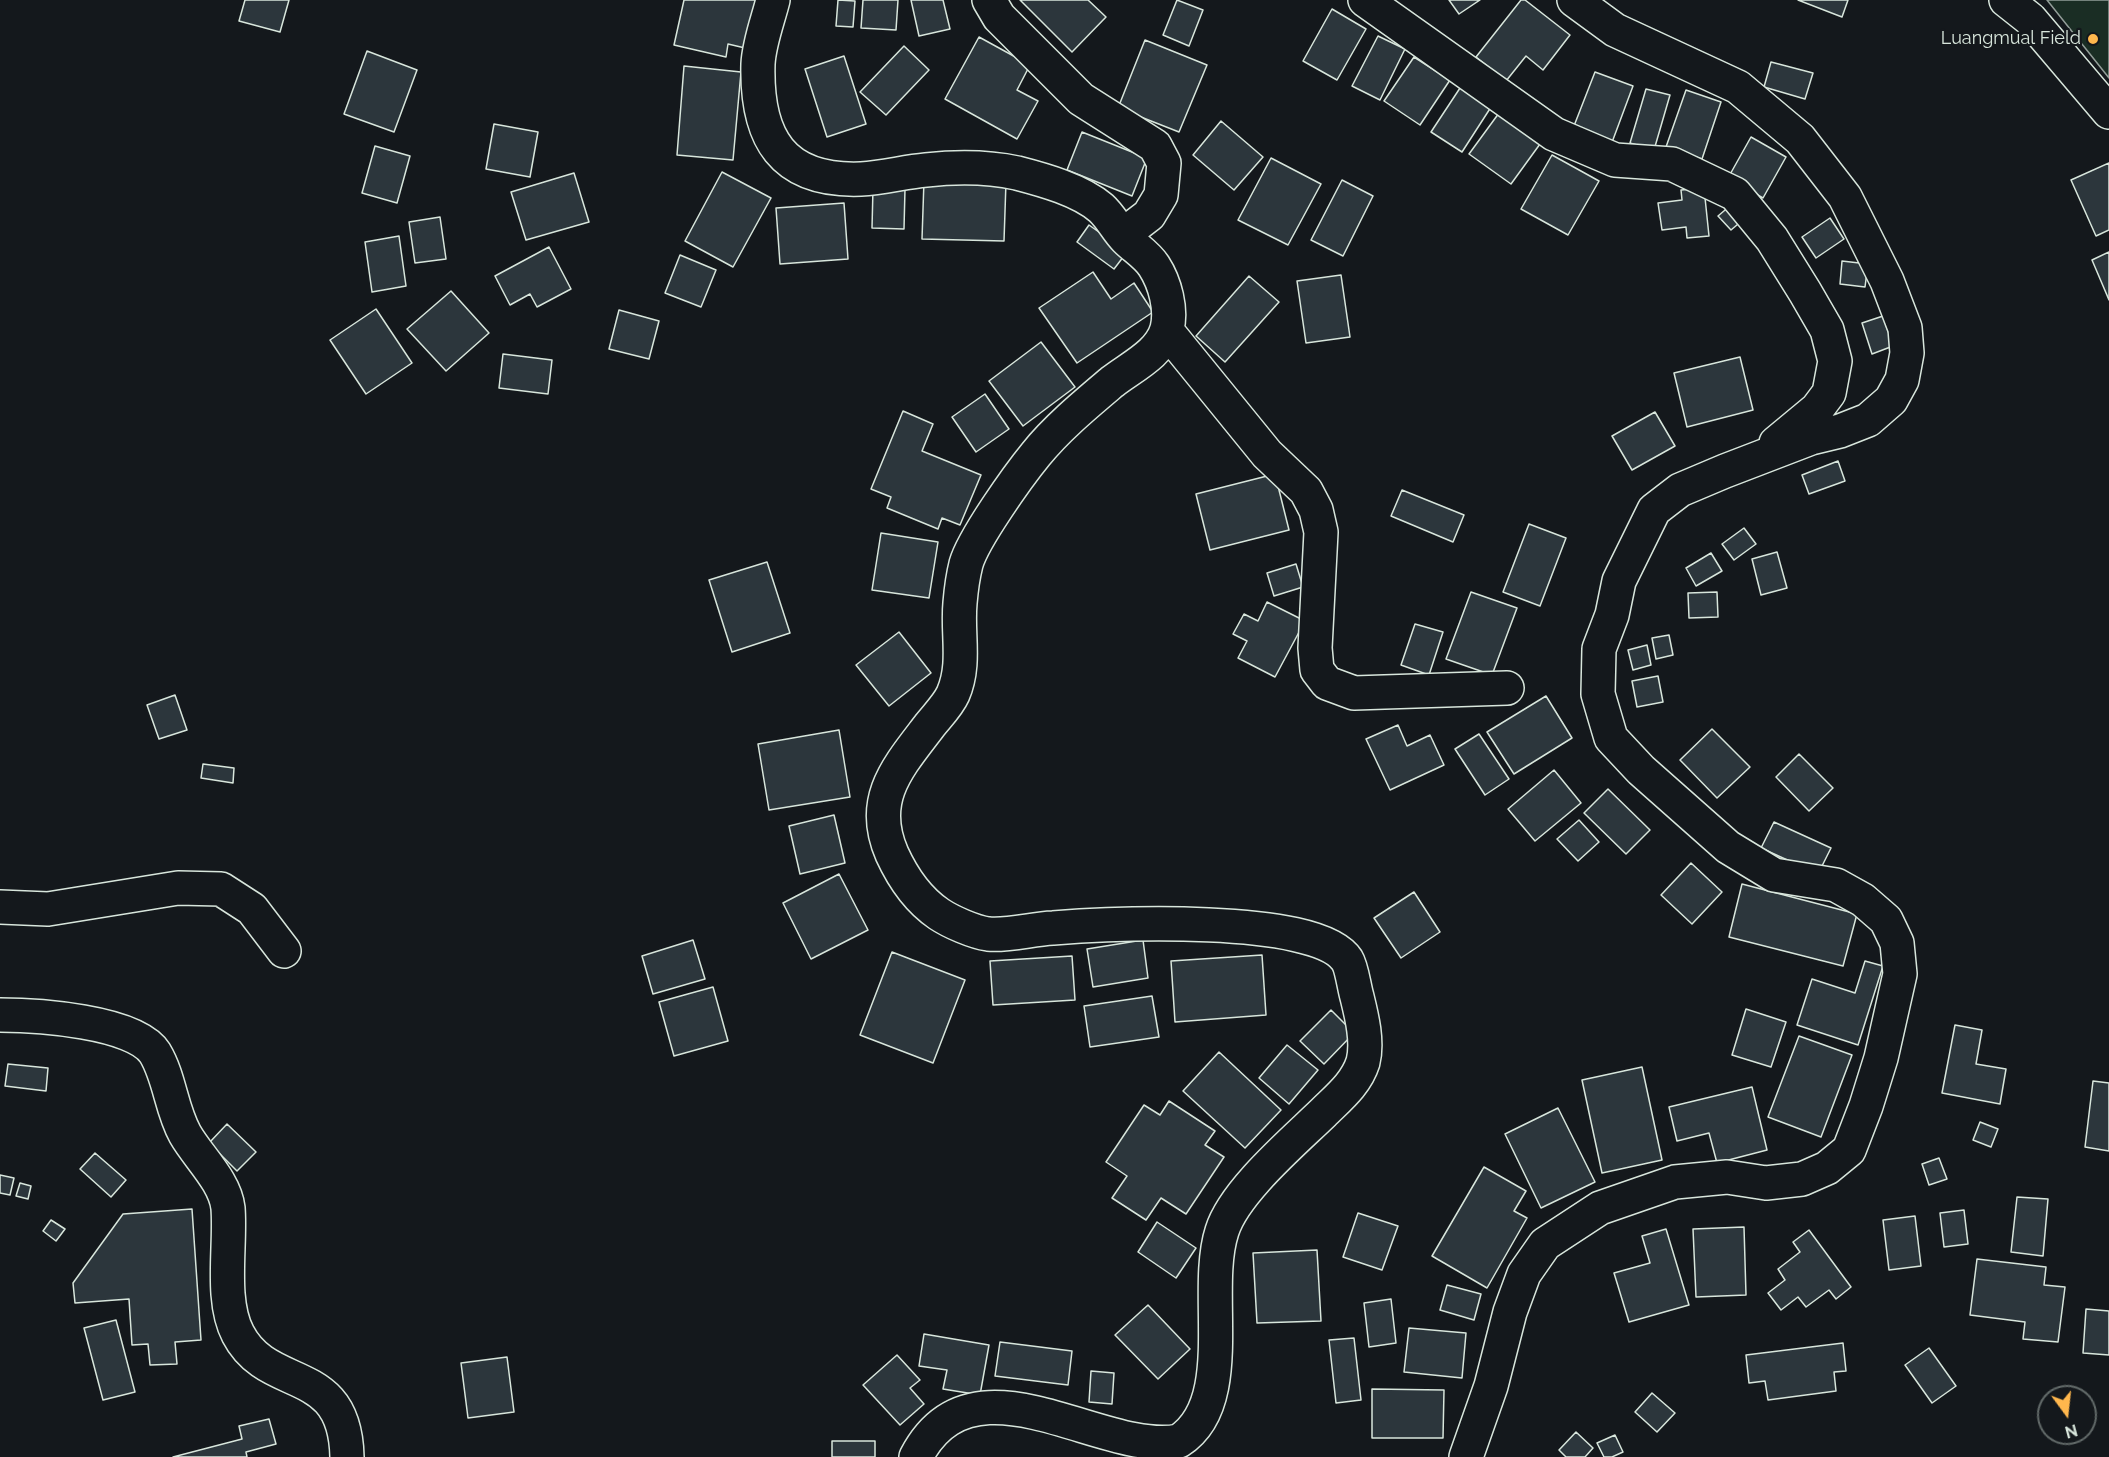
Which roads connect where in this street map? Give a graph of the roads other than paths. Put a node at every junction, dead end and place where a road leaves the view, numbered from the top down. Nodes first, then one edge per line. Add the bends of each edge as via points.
1 (773, 0) edge
2 (989, 0) edge
3 (1365, 0) edge
4 (1574, 0) edge
5 (2007, 0) edge
6 (2109, 112) edge
7 (1123, 235) junction
8 (1167, 332) junction
9 (1761, 456) junction
10 (1507, 688) dead end
11 (0, 907) edge
12 (284, 951) dead end
13 (0, 1015) edge
14 (347, 1457) edge
15 (916, 1457) edge
16 (1466, 1457) edge

1 - 7 street via 758,59 768,136 784,160 809,174 858,180 925,170 1012,172 1063,187 1101,207
2 - 7 street via 999,17 1081,99 1155,146 1164,163 1161,195 1149,214
3 - 9 street via 1554,134 1615,160 1672,164 1735,194 1772,239 1805,292 1827,330 1835,361 1829,393 1817,409
4 - 9 street via 1615,30 1738,87 1800,140 1845,197 1887,281 1905,328 1907,353 1902,380 1891,400 1868,420
5 - 6 street via 2030,19
7 - 8 street via 1153,262 1166,294
8 - 10 street via 1267,454 1306,491 1316,510 1321,532 1315,648 1317,670 1327,683 1354,693
8 - 15 street via 1159,346 1116,379 1038,450 967,559 959,610 962,663 956,685 952,696 896,769 885,796 883,822 888,846 907,885 942,916 986,934 1151,922 1242,927 1327,945 1346,958 1361,1014 1363,1061 1351,1086 1246,1191 1225,1221 1215,1254 1214,1385 1202,1417 1179,1441 1144,1454 1100,1445 1017,1419 978,1414 934,1430
9 - 16 street via 1680,490 1654,510 1619,581 1599,649 1598,694 1611,738 1728,847 1774,875 1836,885 1863,900 1886,920 1897,943 1899,974 1881,1058 1849,1150 1827,1168 1802,1179 1766,1183 1727,1177 1675,1182 1600,1208 1545,1244 1524,1274
11 - 12 street via 48,909 178,888 221,889 252,909
13 - 14 street via 39,1015 87,1023 135,1036 153,1051 165,1073 183,1130 214,1176 227,1204 230,1244 226,1276 237,1332 251,1354 310,1384 333,1404 346,1433

